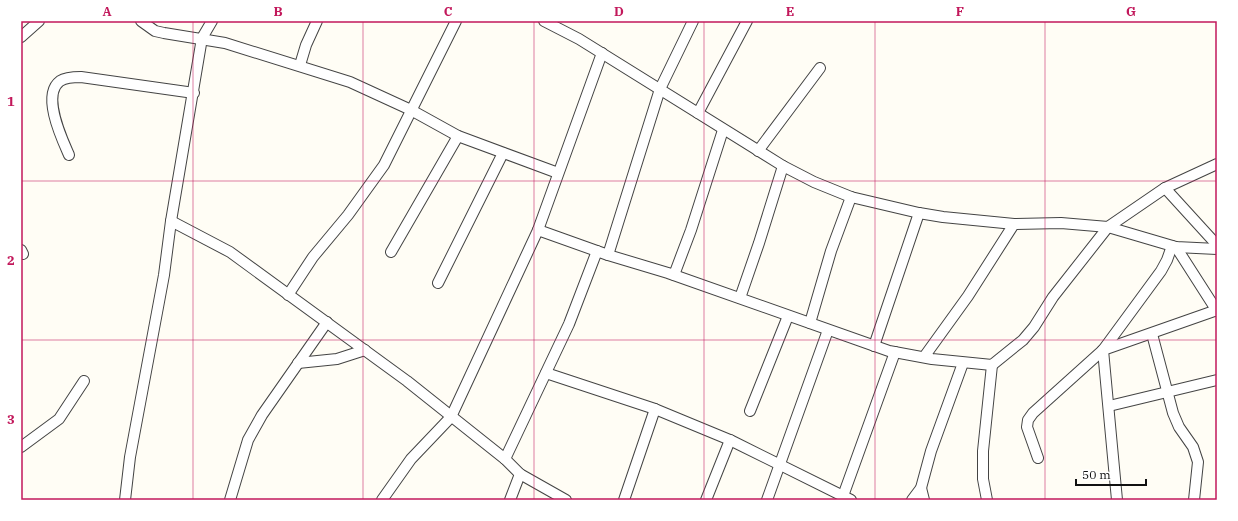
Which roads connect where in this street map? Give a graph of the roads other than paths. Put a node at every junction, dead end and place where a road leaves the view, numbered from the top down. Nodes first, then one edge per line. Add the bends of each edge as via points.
1 (39, 21) edge
2 (141, 21) edge
3 (212, 21) edge
4 (317, 21) edge
5 (456, 21) edge
6 (544, 21) edge
7 (693, 21) edge
8 (747, 21) edge
9 (557, 24) edge
10 (21, 37) edge
11 (202, 38) junction
12 (602, 53) junction
13 (300, 65) junction
14 (820, 68) dead end
15 (660, 89) junction
16 (194, 93) junction
17 (411, 110) junction
18 (698, 113) junction
19 (722, 130) junction
20 (458, 136) junction
21 (758, 151) junction
22 (503, 153) junction
23 (69, 155) dead end
24 (1217, 164) edge
25 (783, 166) junction
26 (558, 173) junction
27 (1165, 188) junction
28 (851, 197) junction
29 (919, 213) junction
30 (171, 221) junction
31 (1014, 224) junction
32 (1108, 227) junction
33 (538, 230) junction
34 (1217, 246) edge
35 (1174, 247) junction
36 (1217, 249) edge
37 (597, 251) junction
38 (391, 252) dead end
39 (608, 255) junction
40 (674, 275) junction
41 (438, 283) dead end
42 (288, 294) junction
43 (740, 298) junction
44 (1217, 310) edge
45 (788, 316) junction
46 (327, 322) junction
47 (810, 323) junction
48 (828, 330) junction
49 (1152, 334) junction
50 (874, 346) junction
51 (365, 350) junction
52 (1103, 350) junction
53 (895, 352) junction
54 (924, 357) junction
55 (298, 363) junction
56 (963, 363) junction
57 (992, 365) junction
58 (546, 372) junction
59 (1217, 380) edge
60 (84, 381) dead end
61 (1168, 391) junction
62 (1109, 406) junction
63 (655, 409) junction
64 (750, 411) dead end
65 (451, 417) junction
66 (730, 440) junction
67 (21, 447) edge
68 (505, 458) junction
69 (1038, 458) dead end
70 (780, 463) junction
71 (520, 474) junction
72 (921, 488) junction
73 (847, 498) edge
74 (124, 500) edge
75 (230, 500) edge
76 (382, 500) edge
77 (510, 500) edge
78 (566, 500) edge
79 (624, 500) edge
80 (706, 500) edge
81 (767, 500) edge
82 (912, 500) edge
83 (924, 500) edge
84 (987, 500) edge
85 (1117, 500) edge
86 (1194, 500) edge

1 - 10 street
2 - 11 street via 164,33
3 - 11 street
4 - 13 street
5 - 17 street
6 - 9 street
7 - 15 street
8 - 18 street
9 - 12 street
11 - 13 street
11 - 16 street
12 - 15 street
12 - 26 street
13 - 17 street via 370,90
14 - 21 street
15 - 18 street
15 - 39 street
16 - 23 street via 82,77 60,81 55,88 53,115
16 - 30 street
17 - 20 street
17 - 42 street via 384,165
18 - 19 street
19 - 21 street
19 - 40 street
20 - 22 street
20 - 38 street
21 - 25 street
22 - 26 street
22 - 41 street
24 - 27 street
25 - 28 street
25 - 43 street
26 - 33 street
27 - 32 street
27 - 34 street
28 - 29 street
28 - 47 street via 830,251
29 - 31 street
29 - 50 street
30 - 42 street via 230,252
30 - 74 street via 164,275
31 - 32 street via 1060,223
31 - 54 street via 976,285
32 - 35 street
32 - 57 street via 1053,297 1034,327 1018,345
33 - 37 street
33 - 65 street
35 - 36 street
35 - 44 street
35 - 52 street via 1130,316
37 - 39 street
37 - 58 street via 572,319
39 - 40 street
40 - 43 street
42 - 46 street
43 - 45 street
44 - 49 street
45 - 47 street
45 - 64 street
46 - 51 street
46 - 55 street
47 - 48 street
48 - 50 street
48 - 70 street
49 - 52 street
49 - 61 street
50 - 53 street
51 - 55 street via 337,359
51 - 65 street
52 - 62 street
52 - 69 street via 1041,404 1028,420 1027,427
53 - 54 street
53 - 73 street
54 - 56 street
55 - 75 street via 248,440
56 - 57 street
56 - 72 street via 931,451
57 - 84 street via 982,460
58 - 63 street
58 - 68 street
59 - 61 street
60 - 67 street via 59,419
61 - 62 street
61 - 86 street via 1179,427 1193,447 1198,462
62 - 85 street
63 - 66 street
63 - 79 street
65 - 68 street
65 - 76 street via 411,458
66 - 70 street
66 - 80 street
68 - 71 street
70 - 73 street
70 - 81 street
71 - 77 street
71 - 78 street
72 - 82 street
72 - 83 street

